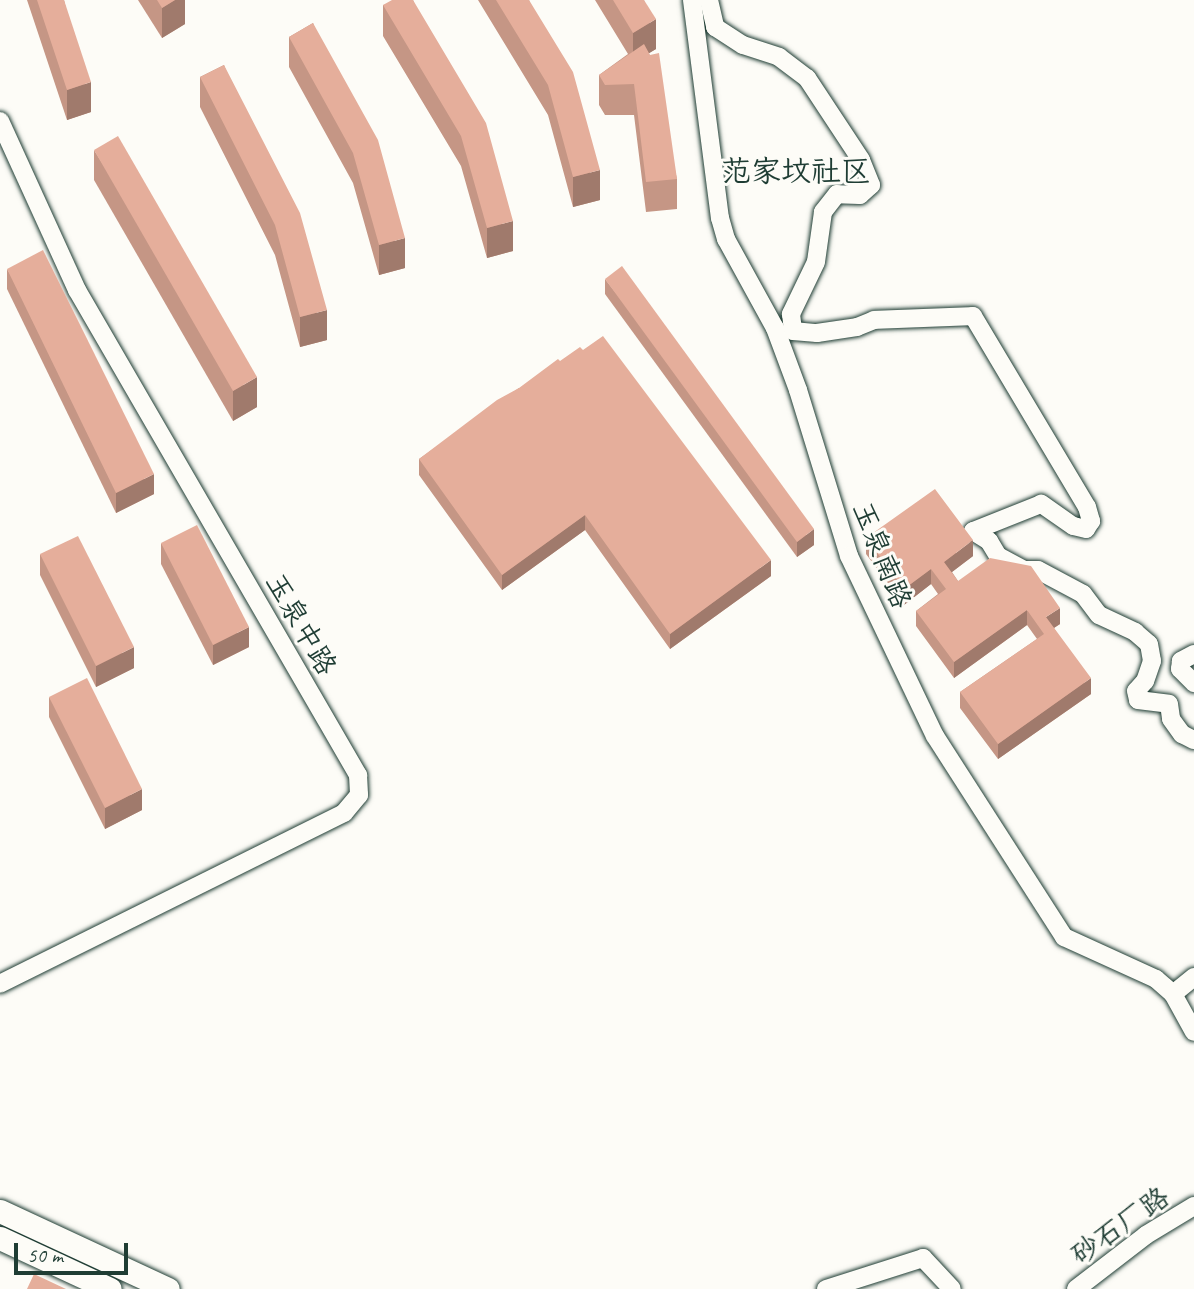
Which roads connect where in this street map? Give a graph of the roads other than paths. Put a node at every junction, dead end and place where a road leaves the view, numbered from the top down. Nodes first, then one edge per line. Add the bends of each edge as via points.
1 (692, 0) edge
2 (709, 0) edge
3 (0, 121) edge
4 (1194, 654) edge
5 (1194, 683) edge
6 (1194, 740) edge
7 (1194, 977) edge
8 (0, 984) edge
9 (1173, 994) junction
10 (1194, 1032) edge
11 (1194, 1206) edge
12 (0, 1211) edge
13 (0, 1238) edge
14 (110, 1289) edge
15 (168, 1289) edge
16 (826, 1289) edge
17 (952, 1289) edge
18 (1076, 1289) edge

1 - 9 street, 玉泉南路 via 726,239 775,328 849,556 929,724 1064,937 1156,979
2 - 6 street via 715,27 743,45 779,57 807,78 861,160 871,185 860,195 837,194 823,212 816,262 791,314 793,331 817,333 874,320 973,316 1087,507 1091,521 1086,529 1073,526 1041,504 973,531 989,541 998,556 1024,570 1038,570 1083,594 1099,615 1149,644 1152,661 1146,681 1136,691 1138,700 1169,704 1171,719 1182,734
3 - 8 street, 玉泉中路 via 77,290 358,775 359,795 344,813
4 - 5 street via 1181,661 1180,669
7 - 9 street
9 - 10 street, 玉泉南路
11 - 18 street, 砂石厂路 via 1146,1235
12 - 15 main road
13 - 14 main road
16 - 17 street via 923,1258

